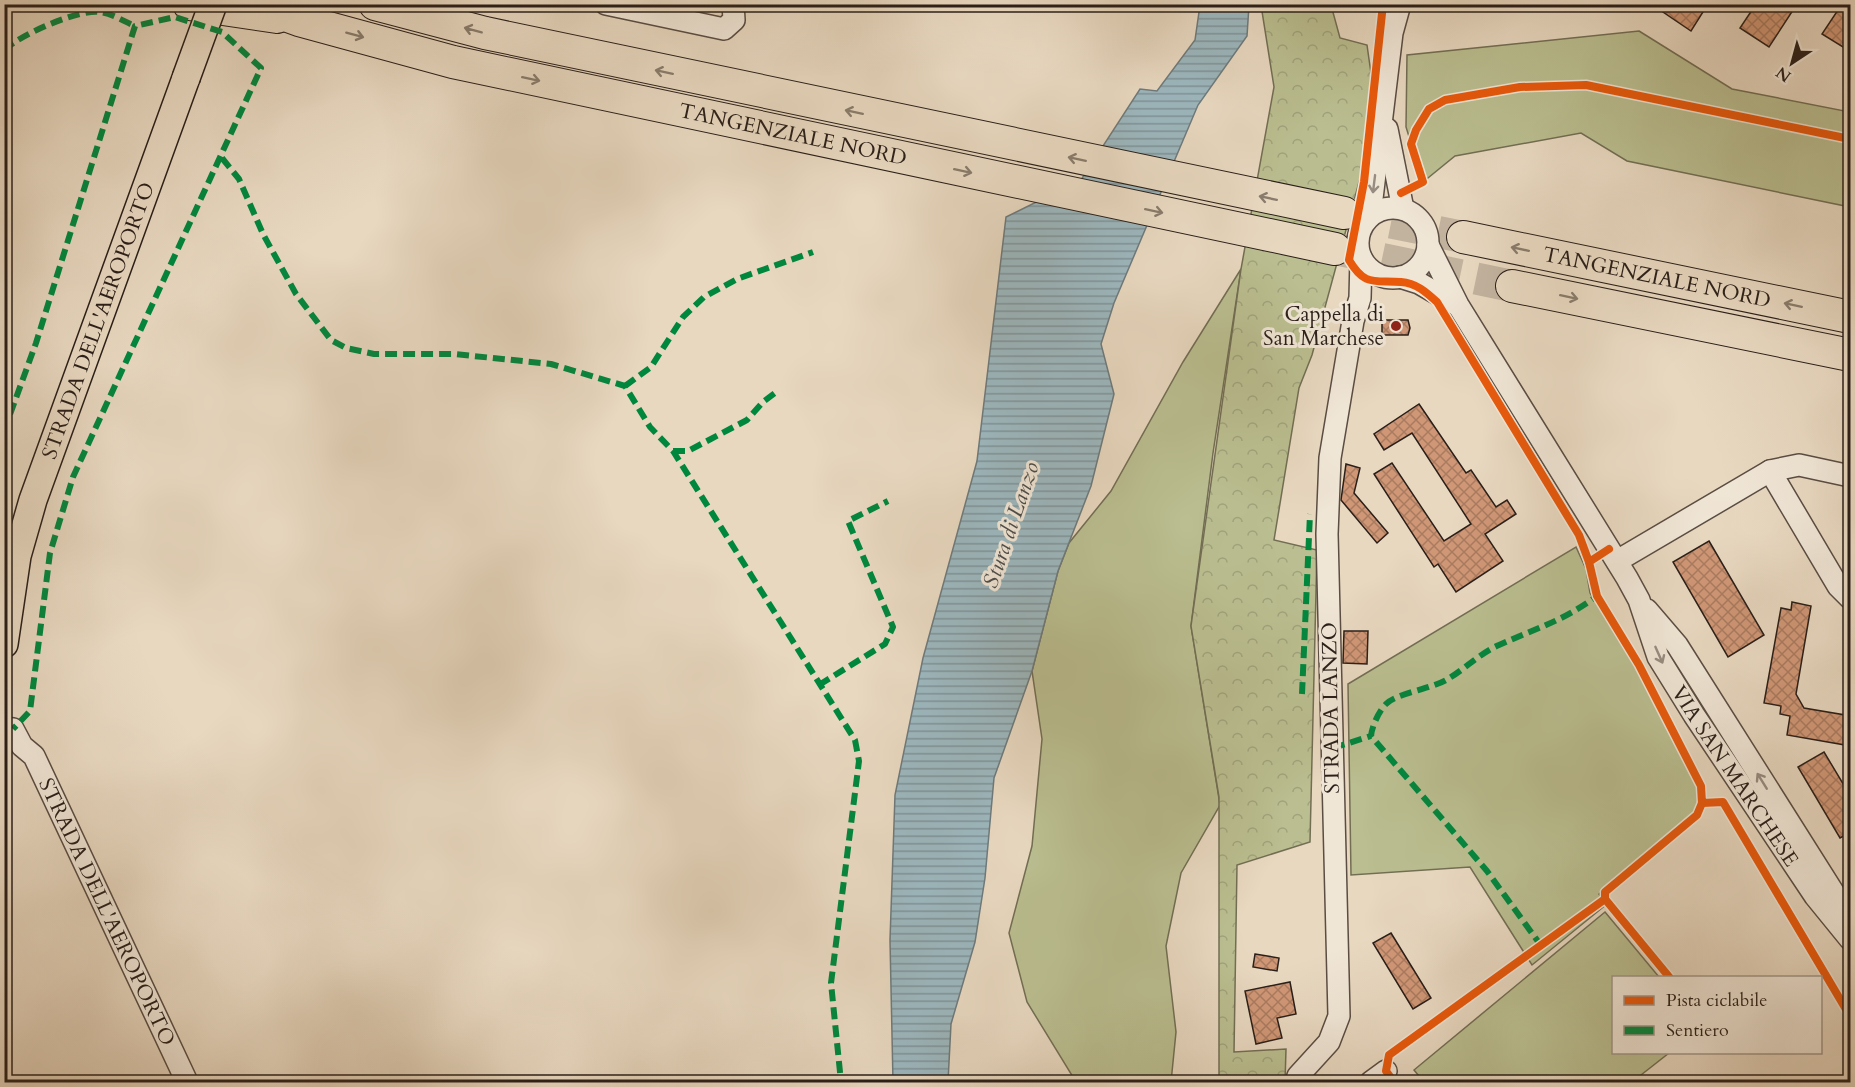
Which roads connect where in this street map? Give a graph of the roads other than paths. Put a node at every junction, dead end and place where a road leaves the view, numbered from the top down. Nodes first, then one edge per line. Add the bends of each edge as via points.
1 (189, 4) edge
2 (196, 4) edge
3 (213, 4) edge
4 (255, 4) edge
5 (375, 4) edge
6 (606, 4) edge
7 (733, 4) edge
8 (1390, 4) edge
9 (1400, 4) edge
10 (299, 20) junction
11 (1392, 33) junction
12 (179, 75) junction
13 (1383, 110) junction
14 (1403, 209) junction
15 (1346, 213) junction
16 (1463, 237) tunnel mouth
17 (1428, 245) junction
18 (1338, 250) junction
19 (1391, 277) junction
20 (1512, 286) tunnel mouth
21 (1458, 305) junction
22 (1851, 317) edge
23 (1353, 321) junction
24 (1851, 355) edge
25 (1770, 471) junction
26 (1851, 476) edge
27 (4, 537) edge
28 (1617, 561) junction
29 (1851, 598) edge
30 (1639, 600) junction
31 (4, 644) edge
32 (4, 728) edge
33 (1851, 917) edge
34 (1851, 939) edge
35 (187, 1083) edge
36 (1296, 1083) edge

1 - 10 highway
2 - 12 main road, STRADA DELL'AEROPORTO
3 - 12 main road, STRADA DELL'AEROPORTO, bridge
4 - 10 highway, TANGENZIALE NORD
15 -> 5 highway, TANGENZIALE NORD via 912,125 485,33
6 - 7 street via 723,29 734,20
8 - 11 street
9 - 11 street
10 -> 18 highway, TANGENZIALE NORD via 453,62
11 - 13 street, STRADA LANZO
12 - 27 main road, STRADA DELL'AEROPORTO via 21,482
12 - 31 main road, STRADA DELL'AEROPORTO via 33,500 17,556
13 - 14 street
13 -> 15 street, STRADA LANZO
14 - 15 street
14 - 17 street, VIA SAN MARCHESE via 1422,222
15 - 18 street, STRADA LANZO via 1358,235
22 -> 16 highway, TANGENZIALE NORD
17 - 19 street, STRADA LANZO via 1419,266
17 - 21 street, VIA SAN MARCHESE
18 - 19 street via 1373,272
18 - 23 street, STRADA LANZO via 1360,298
19 - 21 street, VIA SAN MARCHESE via 1419,283
19 - 23 street, STRADA LANZO via 1366,292
20 -> 24 highway, TANGENZIALE NORD
21 - 28 street, VIA SAN MARCHESE
23 - 36 street, STRADA LANZO via 1330,458 1327,534 1339,1016 1329,1042
25 - 26 street via 1799,465
25 - 28 street
25 - 29 street via 1838,586
28 - 30 street, VIA SAN MARCHESE
33 -> 30 street, VIA SAN MARCHESE via 1842,909 1677,645
30 -> 34 street, VIA SAN MARCHESE via 1658,657 1694,715 1815,896
32 - 35 street, STRADA DELL'AEROPORTO via 13,729 48,784

